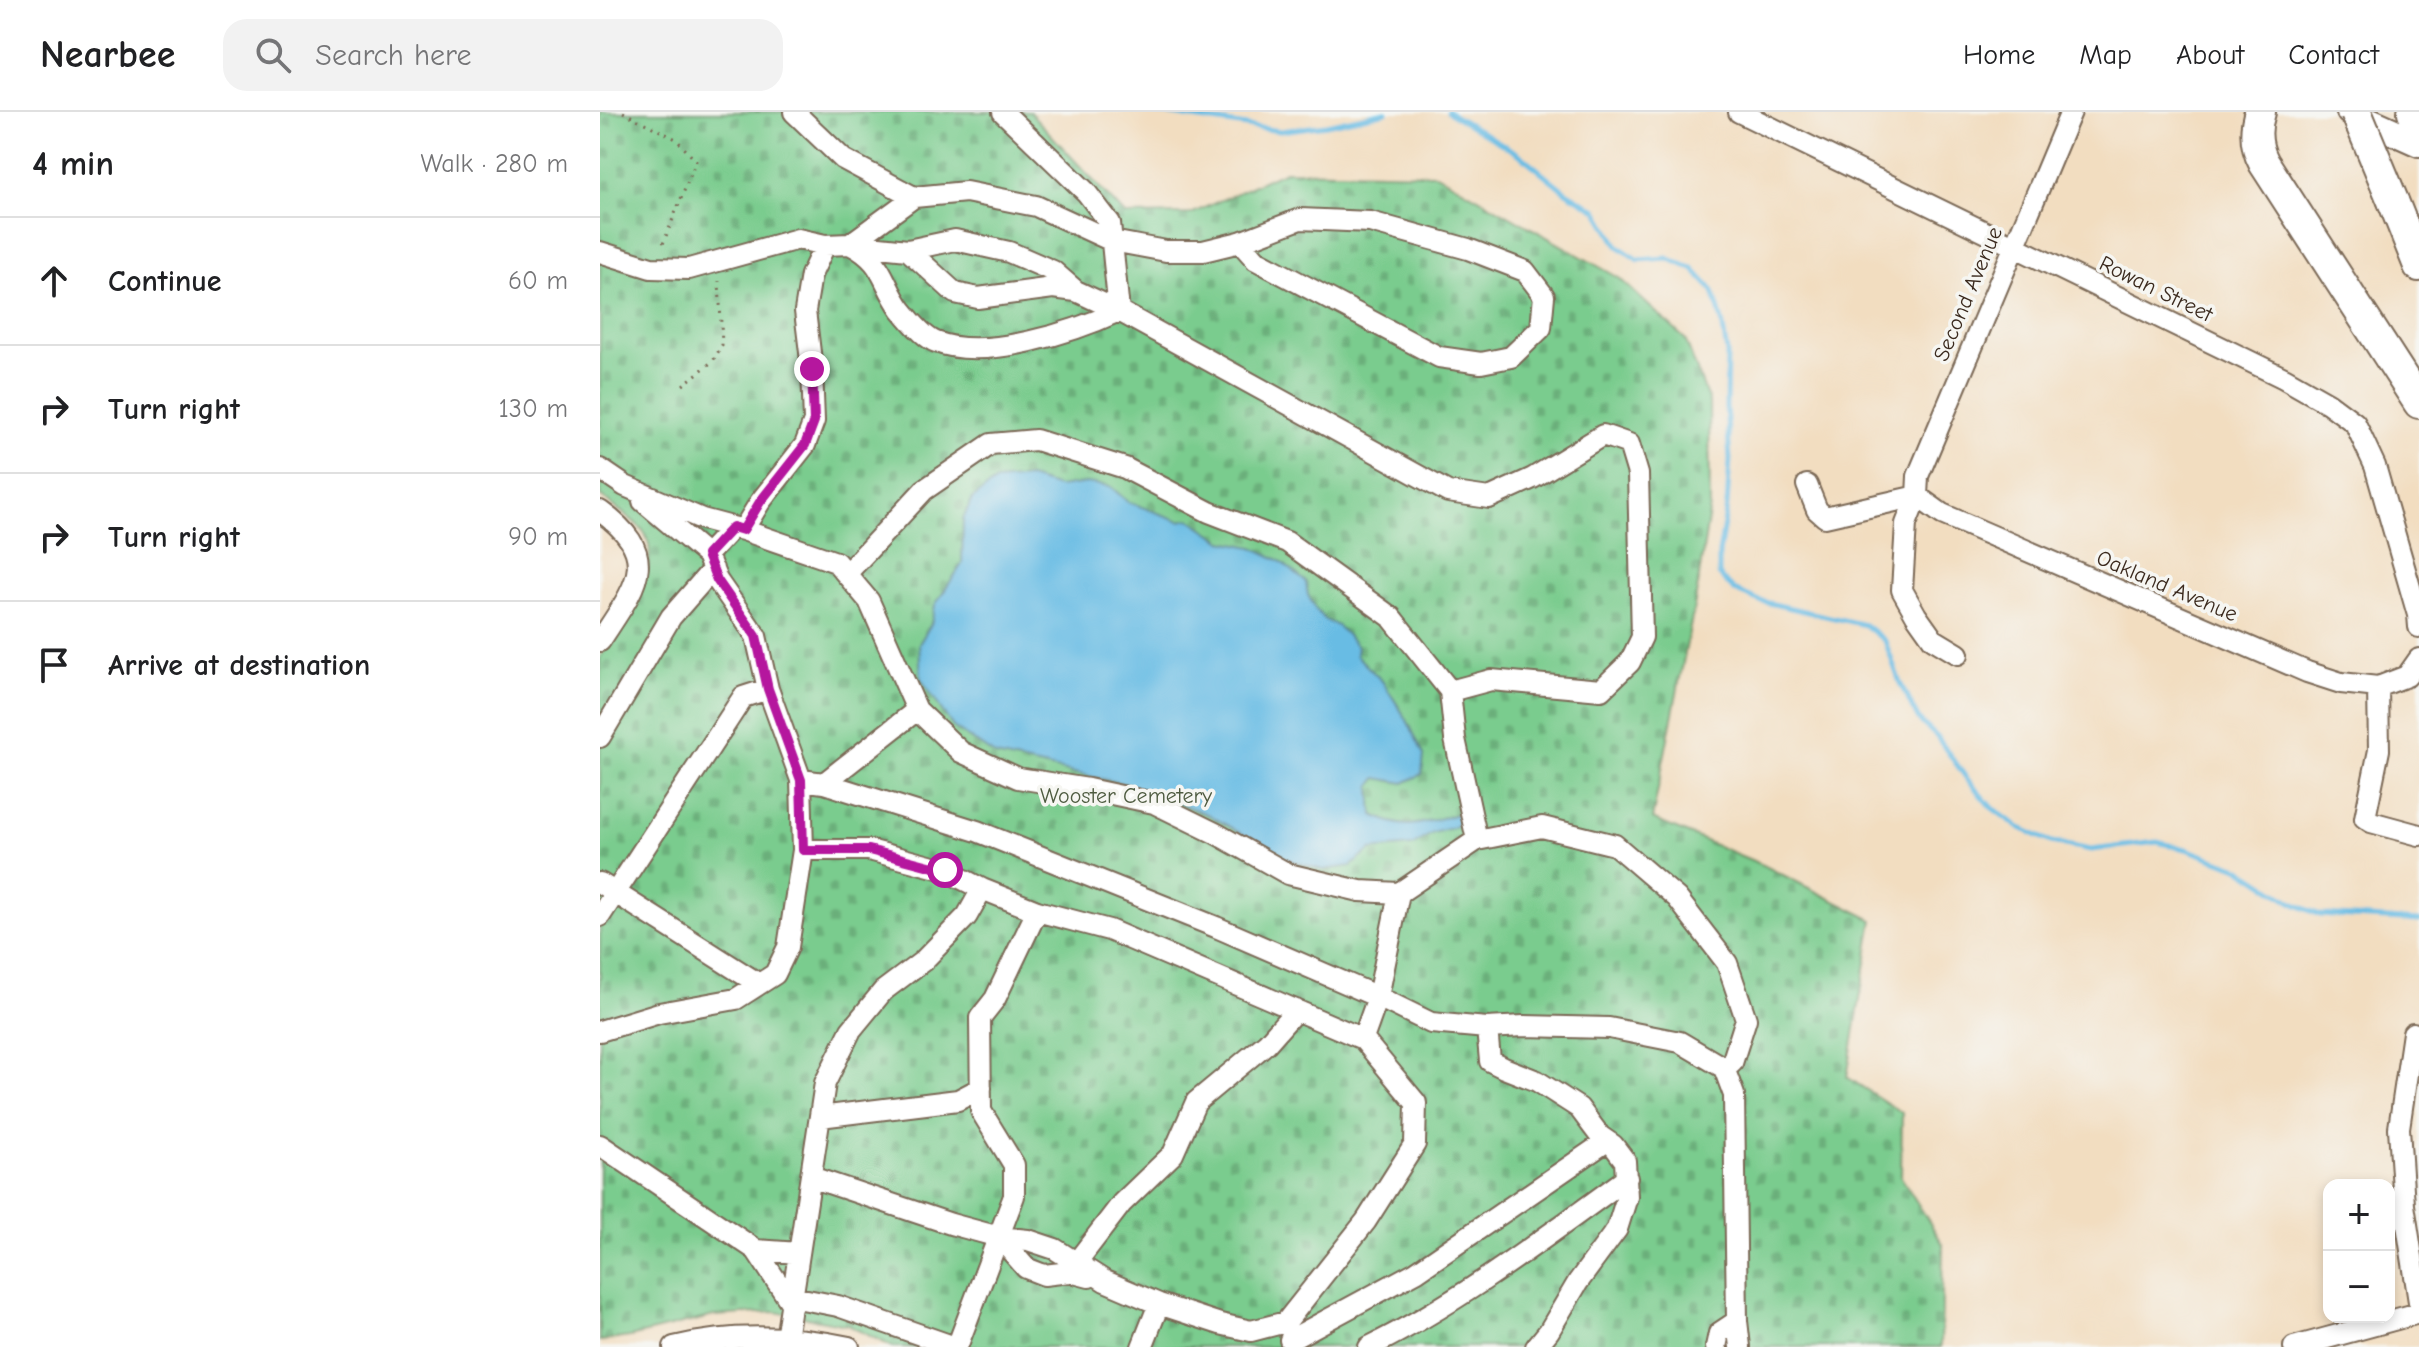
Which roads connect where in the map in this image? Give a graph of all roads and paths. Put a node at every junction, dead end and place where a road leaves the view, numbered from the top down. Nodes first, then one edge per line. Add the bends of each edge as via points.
1 (623, 112) edge
2 (794, 112) edge
3 (1003, 112) edge
4 (1739, 112) edge
5 (2071, 112) edge
6 (2260, 112) edge
7 (2350, 112) edge
8 (2356, 112) edge
9 (2413, 112) edge
10 (2419, 128) edge
11 (2419, 143) edge
12 (914, 197) junction
13 (1112, 241) junction
14 (1240, 242) junction
15 (850, 244) junction
16 (825, 245) junction
17 (2014, 247) junction
18 (908, 250) junction
19 (600, 252) edge
20 (718, 261) junction
21 (2419, 266) edge
22 (651, 268) junction
23 (1076, 291) junction
24 (1119, 311) junction
25 (683, 385) dead end
26 (2419, 403) edge
27 (600, 469) edge
28 (1807, 485) dead end
29 (625, 486) junction
30 (1917, 496) junction
31 (600, 511) edge
32 (738, 529) junction
33 (710, 562) junction
34 (846, 574) junction
35 (2419, 627) edge
36 (600, 641) edge
37 (1958, 654) dead end
38 (2419, 659) edge
39 (2378, 687) junction
40 (768, 689) junction
41 (1450, 691) junction
42 (917, 710) junction
43 (600, 737) edge
44 (801, 780) junction
45 (824, 783) junction
46 (2419, 835) edge
47 (1477, 840) junction
48 (803, 850) junction
49 (607, 887) edge
50 (982, 889) junction
51 (1399, 893) junction
52 (1037, 911) junction
53 (600, 916) edge
54 (759, 984) junction
55 (1378, 997) junction
56 (1296, 1010) junction
57 (1487, 1028) junction
58 (600, 1031) edge
59 (2413, 1033) dead end
60 (1363, 1039) junction
61 (1724, 1068) junction
62 (981, 1088) junction
63 (820, 1117) junction
64 (1607, 1141) junction
65 (600, 1145) edge
66 (811, 1177) junction
67 (1627, 1178) junction
68 (999, 1237) junction
69 (756, 1250) junction
70 (799, 1253) junction
71 (1076, 1263) junction
72 (1105, 1281) junction
73 (792, 1300) junction
74 (2419, 1302) edge
75 (1159, 1304) junction
76 (2419, 1313) edge
77 (1737, 1321) junction
78 (1289, 1336) edge
79 (786, 1339) junction
80 (836, 1346) edge
81 (674, 1347) edge
82 (956, 1347) edge
83 (1142, 1347) edge
84 (1369, 1347) edge
85 (1536, 1347) edge
86 (1716, 1347) edge
87 (1740, 1347) edge
88 (2294, 1347) edge

1 - 22 path via 676,139 696,161
2 - 12 street via 843,159
3 - 13 street via 1086,192 1110,223
4 - 17 street, Rowan Street
5 - 17 street, Second Avenue
6 - 26 highway via 2256,138 2264,163
7 - 11 main road
8 - 21 highway, bridge
9 - 10 highway
12 - 13 street via 966,192 1036,206
12 - 15 street
13 - 14 street via 1166,251 1203,251
13 - 24 street
14 - 14 street via 1256,260 1439,357 1481,363 1511,357 1541,328 1544,296 1525,271 1440,241 1370,222 1300,219
15 - 16 street
15 - 18 street
15 - 24 street via 881,269 901,309 933,341 962,349 1030,342
16 - 20 street via 798,239
16 - 32 street via 811,275 805,311 814,421 805,445
17 - 30 street, Second Avenue via 1918,476
17 - 35 street, Rowan Street via 2284,378 2355,423 2375,466
18 - 23 street via 955,240 1009,252 1053,271
18 - 23 street via 955,293 978,298 1053,288
19 - 22 street
20 - 22 street via 689,269
20 - 25 path via 722,345 713,361
23 - 24 street
24 - 41 street via 1448,492 1489,498 1603,435 1629,444 1638,474 1642,637 1630,662 1601,690 1491,680
27 - 29 street
28 - 30 street via 1825,517
29 - 32 street
29 - 33 street
30 - 37 street, Second Avenue via 1906,524 1902,590 1933,639
30 - 39 street, Oakland Avenue via 1942,514 2307,672
31 - 36 street via 635,545 639,567 629,596
32 - 33 street
32 - 34 street via 836,562
33 - 40 street via 756,636
33 - 43 street
34 - 41 street via 924,490 991,444 1036,440 1125,468 1209,512 1287,542 1391,617
34 - 42 street via 869,601
38 - 39 street, Oakland Avenue via 2407,676
39 - 46 street via 2379,750 2365,818
40 - 44 street
40 - 49 street via 743,697
41 - 47 street
42 - 45 street
42 - 51 street via 961,752 1018,778 1154,803 1288,874 1360,891
44 - 45 street
44 - 48 street
45 - 55 street via 977,831
47 - 51 street
47 - 61 street via 1542,827 1615,845 1677,898 1727,963 1746,1019 1732,1063
48 - 50 street via 869,850 945,870
48 - 54 street via 788,947 775,974
49 - 53 street
49 - 54 street
50 - 52 street
50 - 63 street via 967,916 923,961 883,991 851,1030 825,1083
51 - 55 street
52 - 56 street via 1109,930
52 - 62 street via 995,999 980,1018
54 - 58 street via 736,999 659,1013
55 - 57 street via 1431,1023
55 - 60 street
56 - 60 street
56 - 71 street via 1267,1043 1196,1102 1173,1154 1122,1203
57 - 61 street via 1609,1028 1680,1042
57 - 64 street via 1490,1061 1537,1081 1579,1108
59 - 74 street via 2399,1128
60 - 78 street via 1416,1103 1415,1144
61 - 77 street via 1734,1095
62 - 63 street via 958,1100
62 - 68 street via 981,1111 1014,1165 1014,1196
63 - 66 street
64 - 67 street via 1625,1161
64 - 78 street via 1416,1272
65 - 69 street
66 - 68 street
66 - 70 street
67 - 84 street via 1516,1258 1409,1328
67 - 85 street via 1617,1229
68 - 71 street via 1055,1249
68 - 72 street via 1026,1268
68 - 82 street
69 - 70 street
69 - 73 street
70 - 73 street
71 - 72 street
72 - 75 street
73 - 79 street
73 - 82 street via 838,1306
75 - 78 street via 1220,1324
75 - 83 street
76 - 88 street
77 - 86 street via 1719,1333
77 - 87 street
79 - 80 street
79 - 81 street via 708,1339

